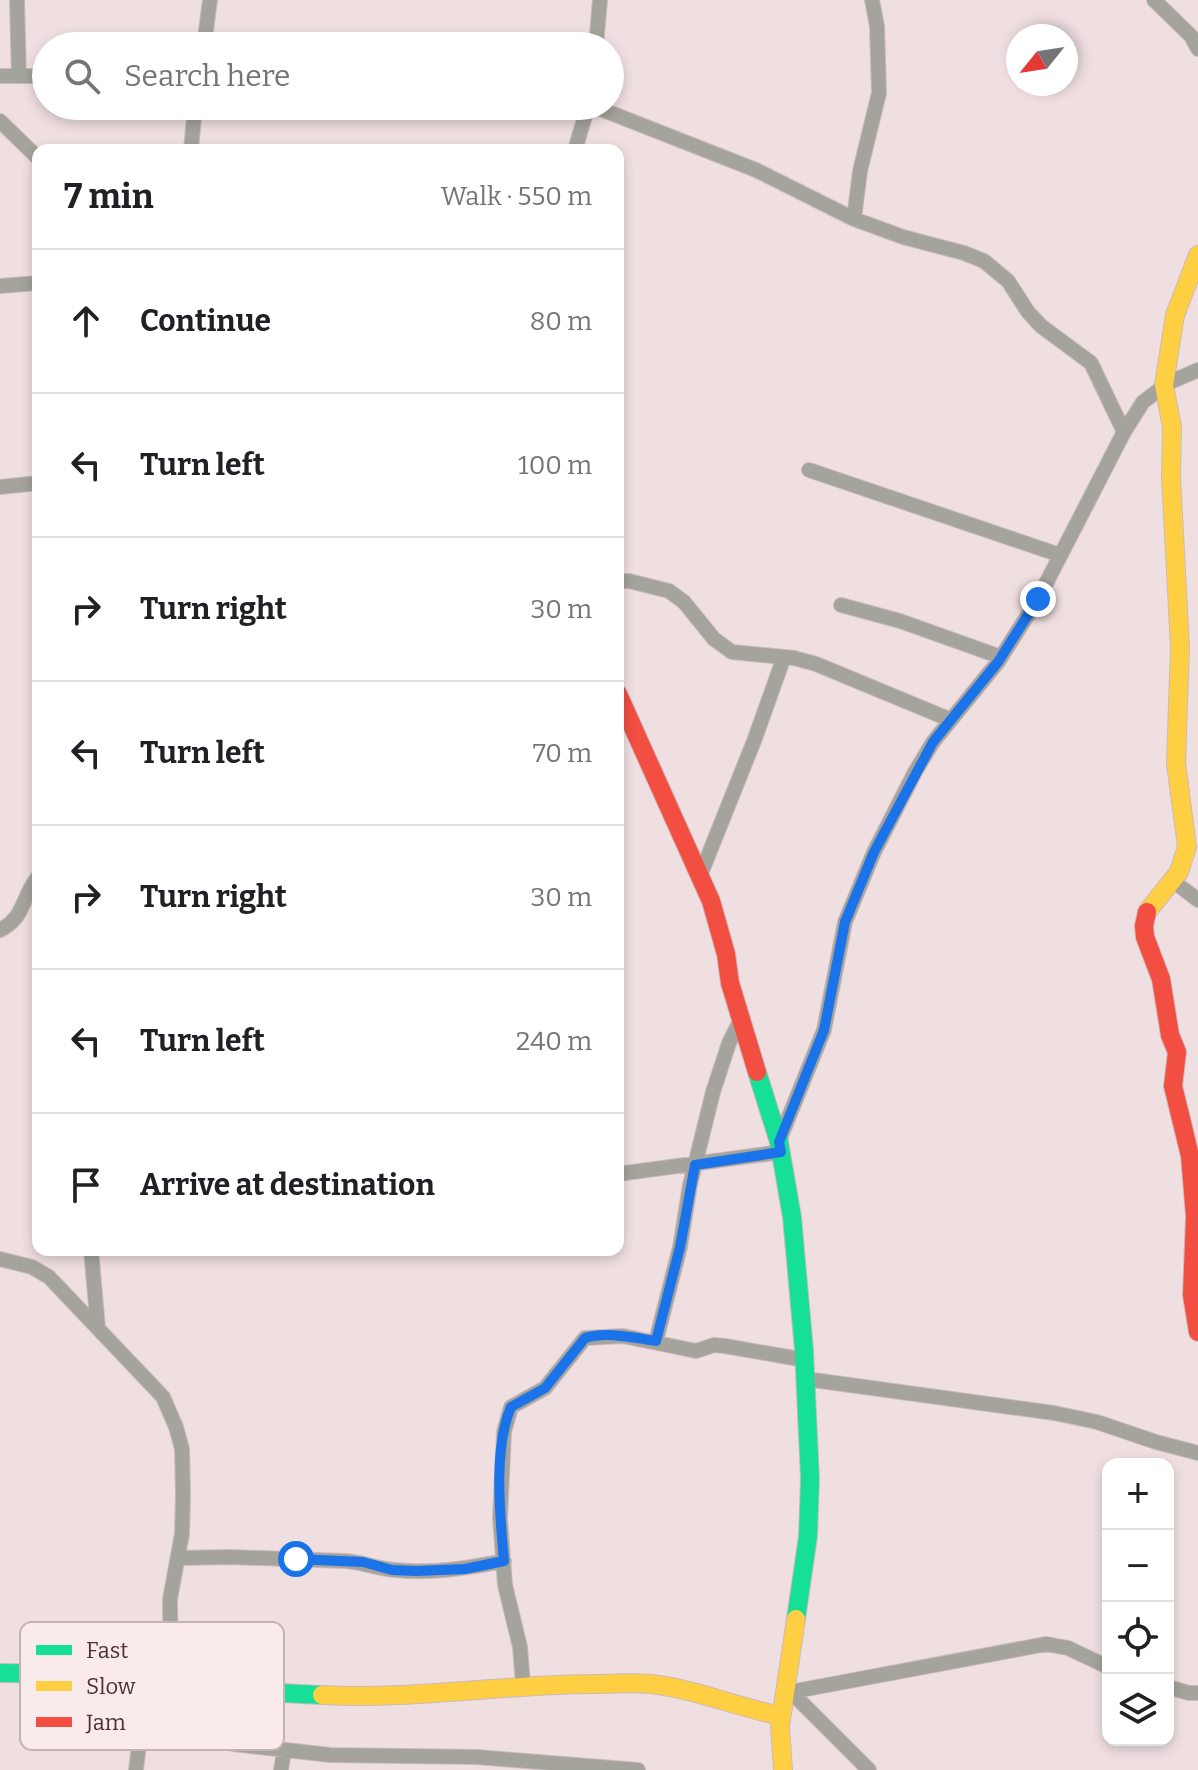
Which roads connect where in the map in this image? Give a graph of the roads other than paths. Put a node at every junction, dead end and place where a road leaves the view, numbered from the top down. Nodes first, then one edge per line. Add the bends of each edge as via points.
1 (17, 0) edge
2 (210, 0) edge
3 (600, 0) edge
4 (872, 0) edge
5 (1154, 0) edge
6 (206, 32) edge
7 (597, 32) edge
8 (1198, 49) edge
9 (0, 76) edge
10 (19, 76) junction
11 (32, 76) edge
12 (624, 119) edge
13 (194, 120) edge
14 (586, 120) edge
15 (0, 121) edge
16 (192, 144) edge
17 (577, 144) edge
18 (32, 152) edge
19 (854, 219) junction
20 (1198, 255) edge
21 (32, 283) edge
22 (0, 286) edge
23 (1198, 370) edge
24 (1164, 385) junction
25 (1124, 432) junction
26 (809, 470) dead end
27 (32, 484) edge
28 (0, 487) edge
29 (1060, 555) junction
30 (624, 581) edge
31 (841, 605) dead end
32 (784, 657) junction
33 (1001, 657) junction
34 (624, 711) edge
35 (951, 720) junction
36 (700, 876) junction
37 (1173, 881) junction
38 (32, 886) edge
39 (1198, 900) edge
40 (0, 930) edge
41 (741, 1019) junction
42 (1192, 1131) edge
43 (780, 1147) junction
44 (695, 1165) junction
45 (624, 1173) edge
46 (92, 1256) edge
47 (0, 1259) edge
48 (98, 1328) junction
49 (1198, 1332) edge
50 (656, 1341) junction
51 (805, 1360) junction
52 (806, 1379) junction
53 (1198, 1453) edge
54 (179, 1558) junction
55 (504, 1561) junction
56 (170, 1622) edge
57 (1102, 1664) edge
58 (0, 1673) edge
59 (20, 1673) edge
60 (523, 1685) junction
61 (1174, 1688) edge
62 (284, 1693) edge
63 (788, 1693) junction
64 (1198, 1693) edge
65 (781, 1716) junction
66 (139, 1750) edge
67 (277, 1750) edge
68 (284, 1751) junction
69 (499, 1764) edge
70 (136, 1770) edge
71 (281, 1770) edge
72 (638, 1770) edge
73 (783, 1770) edge
74 (869, 1770) edge

1 - 10 street
2 - 6 street
3 - 7 street
4 - 19 street via 879,93
5 - 8 street
9 - 10 street
10 - 11 street
12 - 19 street via 756,170
13 - 16 street
14 - 17 street
15 - 18 street
19 - 25 street via 964,253 997,270 1041,326 1091,363
20 - 24 street via 1175,315
21 - 22 street
23 - 24 street
24 - 25 street via 1143,402
24 - 37 street via 1172,427 1180,647 1176,763 1187,847
25 - 29 street
26 - 29 street
27 - 28 street
29 - 33 street
30 - 32 street via 669,591 732,652
31 - 33 street
32 - 35 street via 816,664
32 - 36 street
33 - 35 street
34 - 36 street
35 - 43 street via 891,816 845,922 824,1030
36 - 41 street
37 - 39 street
37 - 42 street via 1146,914 1144,926 1177,1052 1173,1086
38 - 40 street via 19,916
41 - 43 street
41 - 44 street via 713,1092
42 - 49 street via 1192,1295
43 - 44 street
43 - 51 street
44 - 45 street
44 - 50 street
46 - 48 street
47 - 48 street via 49,1277
48 - 54 street via 163,1397 176,1427 182,1449
50 - 51 street via 696,1351 714,1345
50 - 55 street via 585,1338 545,1388 511,1407 501,1464
51 - 52 street
52 - 53 street via 1054,1413
52 - 63 street via 808,1536
54 - 55 street via 345,1561 416,1571
54 - 56 street
55 - 60 street
57 - 63 street via 1046,1644
58 - 59 street
60 - 62 street via 371,1698
60 - 65 street via 648,1684
61 - 64 street
63 - 65 street
63 - 74 street
65 - 73 street
66 - 70 street
67 - 68 street
68 - 69 street
68 - 71 street
69 - 72 street

